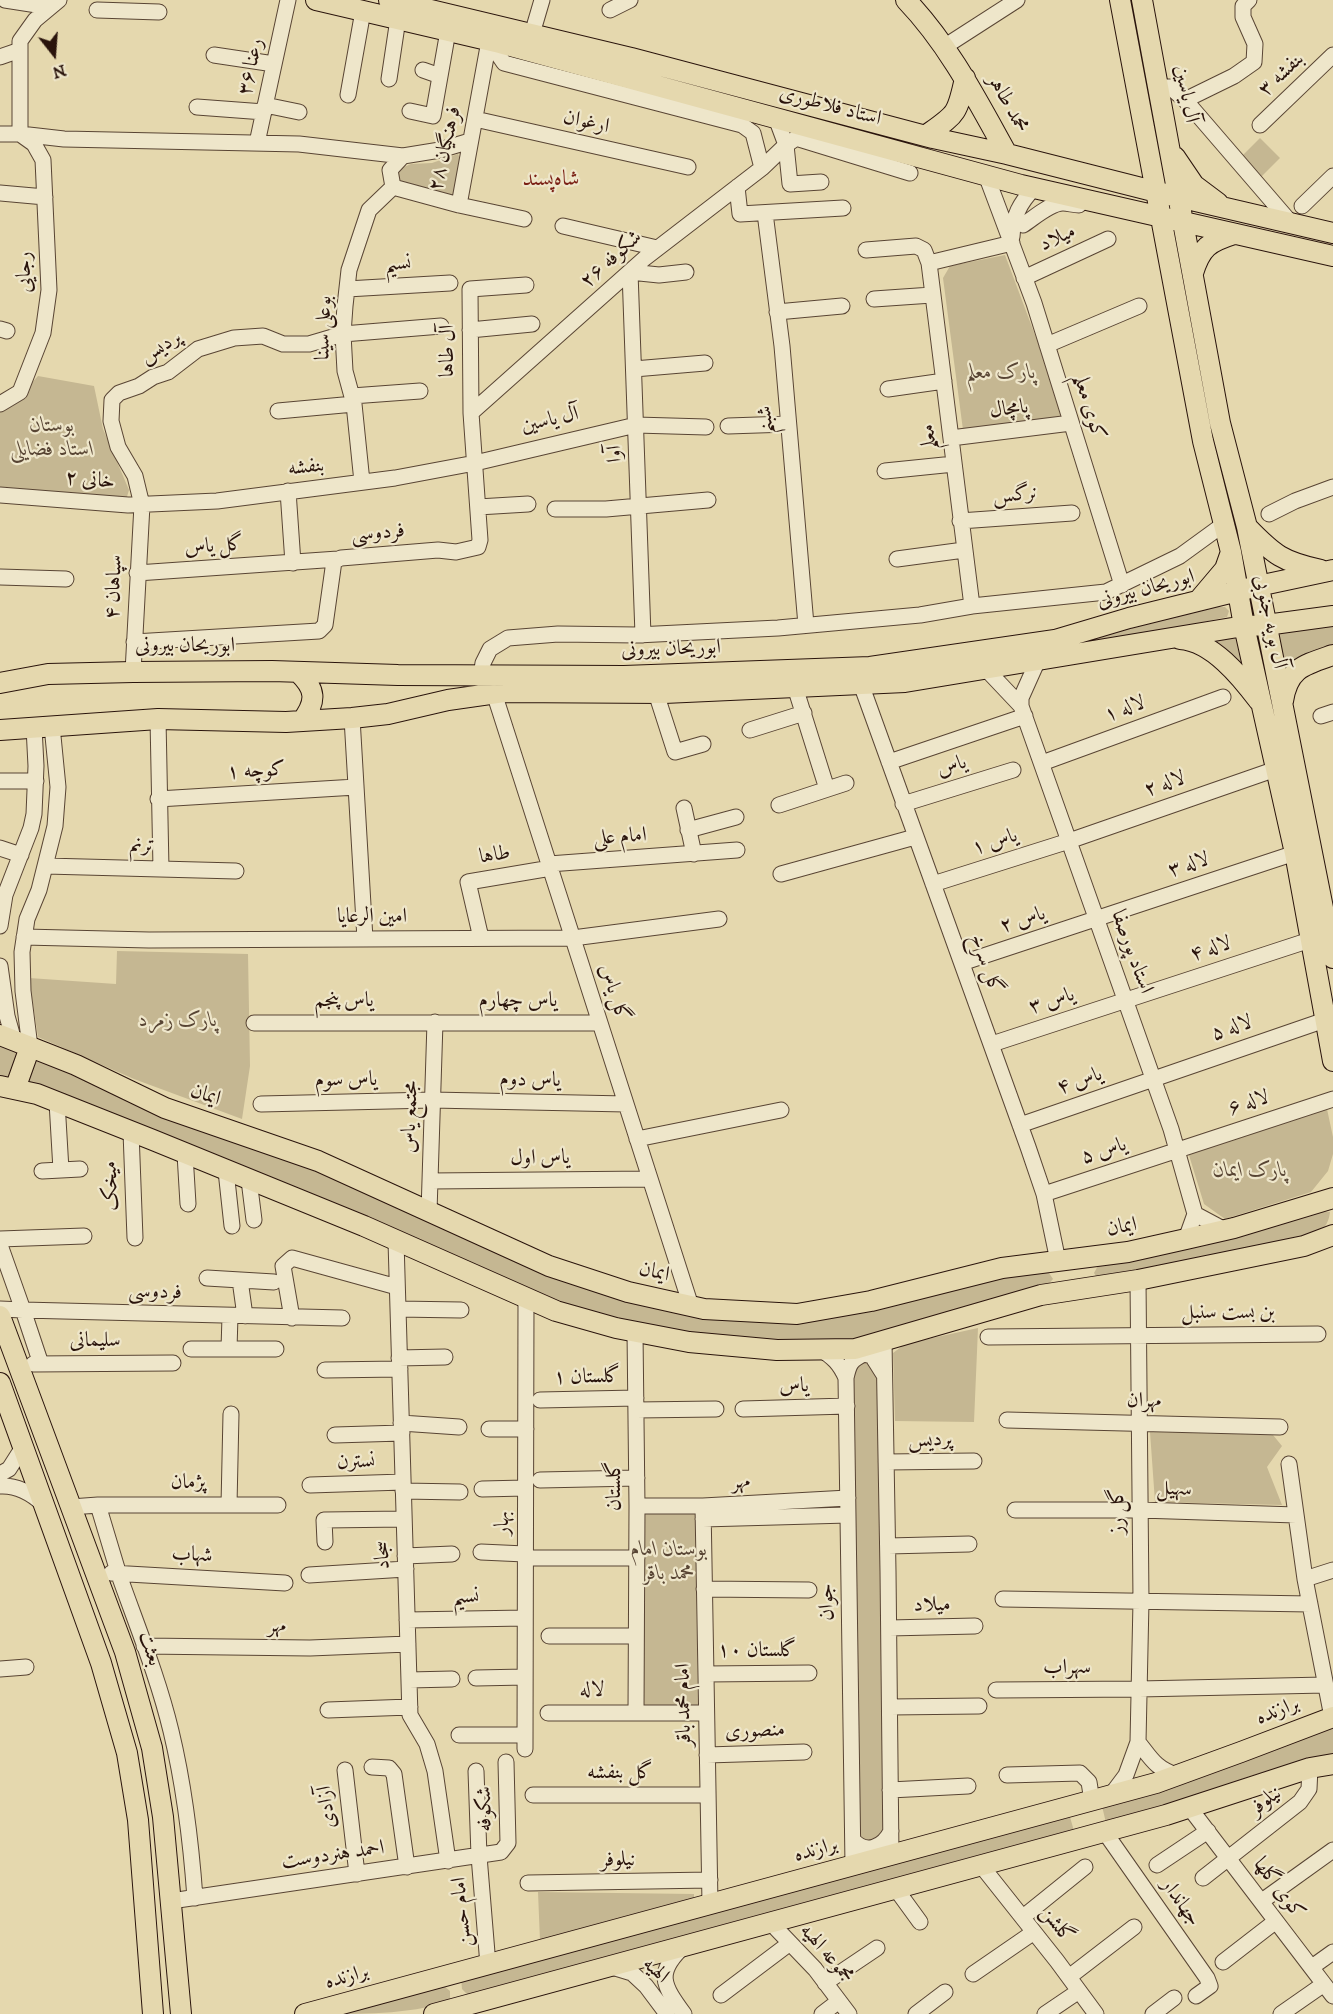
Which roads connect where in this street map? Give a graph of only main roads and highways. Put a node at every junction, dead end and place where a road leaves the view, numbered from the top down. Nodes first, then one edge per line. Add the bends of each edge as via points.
1 (316, 0) edge
2 (906, 0) edge
3 (1120, 0) edge
4 (1142, 0) edge
5 (397, 5) edge
6 (550, 48) junction
7 (965, 78) junction
8 (1164, 113) junction
9 (1143, 114) junction
10 (925, 136) junction
11 (1149, 150) junction
12 (1171, 151) junction
13 (1007, 154) junction
14 (1120, 183) junction
15 (1157, 192) junction
16 (1180, 198) junction
17 (1228, 209) junction
18 (1132, 210) junction
19 (1162, 217) junction
20 (1184, 222) junction
21 (1333, 233) edge
22 (1234, 234) junction
23 (1333, 256) edge
24 (1169, 258) junction
25 (1193, 273) junction
26 (1205, 340) junction
27 (1186, 344) junction
28 (1247, 527) junction
29 (1231, 552) junction
30 (1330, 571) edge
31 (1258, 586) junction
32 (1238, 591) junction
33 (1198, 601) junction
34 (1333, 616) edge
35 (1266, 625) junction
36 (1244, 626) junction
37 (1175, 638) junction
38 (1333, 655) edge
39 (298, 672) junction
40 (0, 683) edge
41 (1273, 705) junction
42 (302, 721) junction
43 (0, 730) edge
44 (1333, 958) edge
45 (15, 1041) edge
46 (1333, 1061) edge
47 (6, 1089) edge
48 (1329, 1199) edge
49 (1332, 1239) edge
50 (1101, 1256) junction
51 (1052, 1262) junction
52 (1102, 1286) junction
53 (1047, 1294) junction
54 (0, 1316) edge
55 (0, 1386) edge
56 (1333, 1717) edge
57 (1333, 1764) edge
58 (1100, 1798) junction
59 (1069, 1808) junction
60 (163, 1817) junction
61 (138, 1820) junction
62 (1104, 1831) junction
63 (1076, 1839) junction
64 (452, 1974) junction
65 (179, 1986) junction
66 (461, 2007) junction
67 (153, 2014) edge
68 (181, 2014) edge
69 (193, 2014) edge
70 (305, 2014) edge
71 (434, 2014) edge

1 - 5 main road, استاد فلاطوری via 363,11
2 - 7 main road, محمد طاهر
3 - 9 main road
4 - 8 main road, آل یاسین
5 - 6 main road, استاد فلاطوری via 448,31 489,41
5 - 6 main road, استاد فلاطوری via 532,34
6 - 10 main road, استاد فلاطوری via 631,58
6 - 18 main road, استاد فلاطوری via 776,118 798,137 986,175
7 - 10 main road, محمد طاهر via 959,106 951,119
7 - 13 main road, محمد طاهر
8 - 9 main road via 1154,124
8 - 12 main road, آل یاسین
9 - 11 main road
10 - 13 main road, استاد فلاطوری
11 - 14 main road via 1142,172
11 - 15 main road
12 - 16 main road, آل یاسین
12 - 17 main road via 1194,184
13 - 14 main road, استاد فلاطوری
14 - 15 main road, استاد فلاطوری
15 - 16 main road, استاد فلاطوری
15 - 19 main road, آل بویه جنوبی
16 - 17 main road, استاد فلاطوری
16 - 20 main road, آل بویه جنوبی
17 - 21 main road, استاد فلاطوری
18 - 19 main road, استاد فلاطوری
18 - 24 main road via 1154,231
19 - 20 main road, استاد فلاطوری
19 - 24 main road, آل بویه جنوبی
20 - 22 main road, استاد فلاطوری
20 - 25 main road, آل بویه جنوبی
22 - 23 main road, استاد فلاطوری
22 - 25 main road via 1204,248
24 - 27 main road, آل بویه جنوبی
25 - 26 main road, آل بویه جنوبی
26 - 27 main road
26 - 28 main road, آل بویه جنوبی via 1220,423
27 - 29 main road, آل بویه جنوبی via 1203,441
28 - 30 main road via 1284,560
28 - 31 main road, آل بویه جنوبی
29 - 32 main road, آل بویه جنوبی
29 - 33 main road via 1225,569
30 - 31 main road, ابوریحان بیرونی
31 - 32 main road, ابوریحان بیرونی
31 - 35 main road, آل بویه جنوبی
32 - 33 main road, ابوریحان بیرونی
32 - 36 main road, آل بویه جنوبی
33 - 39 main road, ابوریحان بیرونی via 1055,640 870,667 624,676
34 - 35 main road, ابوریحان بیرونی
35 - 36 main road, ابوریحان بیرونی
35 - 41 main road, آل بویه جنوبی
36 - 37 main road, ابوریحان بیرونی
36 - 41 main road, آل بویه جنوبی
37 - 41 main road via 1188,639 1211,651
37 - 42 main road, ابوریحان بیرونی via 905,682 656,693 494,693 388,714
38 - 41 main road via 1290,676
39 - 40 main road, ابوریحان بیرونی via 48,674
39 - 42 main road via 313,695 311,710
41 - 44 main road, آل بویه جنوبی
41 - 46 main road, آل بویه جنوبی via 1276,769
42 - 43 main road, ابوریحان بیرونی via 158,719
45 - 47 main road
45 - 51 main road, ایمان via 165,1108 318,1161 549,1266 628,1292 704,1309 796,1314 871,1301 1002,1268
47 - 53 main road via 57,1102 556,1311 635,1332 689,1342 777,1350 855,1349
48 - 50 main road, ایمان via 1225,1230
49 - 52 main road
50 - 51 main road, ایمان
50 - 52 main road via 1091,1261 1087,1271 1092,1282
51 - 53 main road via 1060,1274 1058,1287
52 - 53 main road
54 - 60 main road, بعثت via 125,1652 152,1748
55 - 61 main road via 101,1663 127,1753
56 - 58 main road, برازنده via 1176,1776
57 - 62 main road
58 - 59 main road, برازنده
58 - 62 main road via 1095,1806 1095,1820
59 - 63 main road via 1081,1817 1083,1825
59 - 64 main road, برازنده
60 - 61 main road
60 - 65 main road, بعثت
61 - 67 main road
62 - 63 main road
63 - 66 main road
64 - 66 main road via 462,1995
64 - 70 main road, برازنده
65 - 68 main road, بعثت
65 - 69 main road
66 - 71 main road

